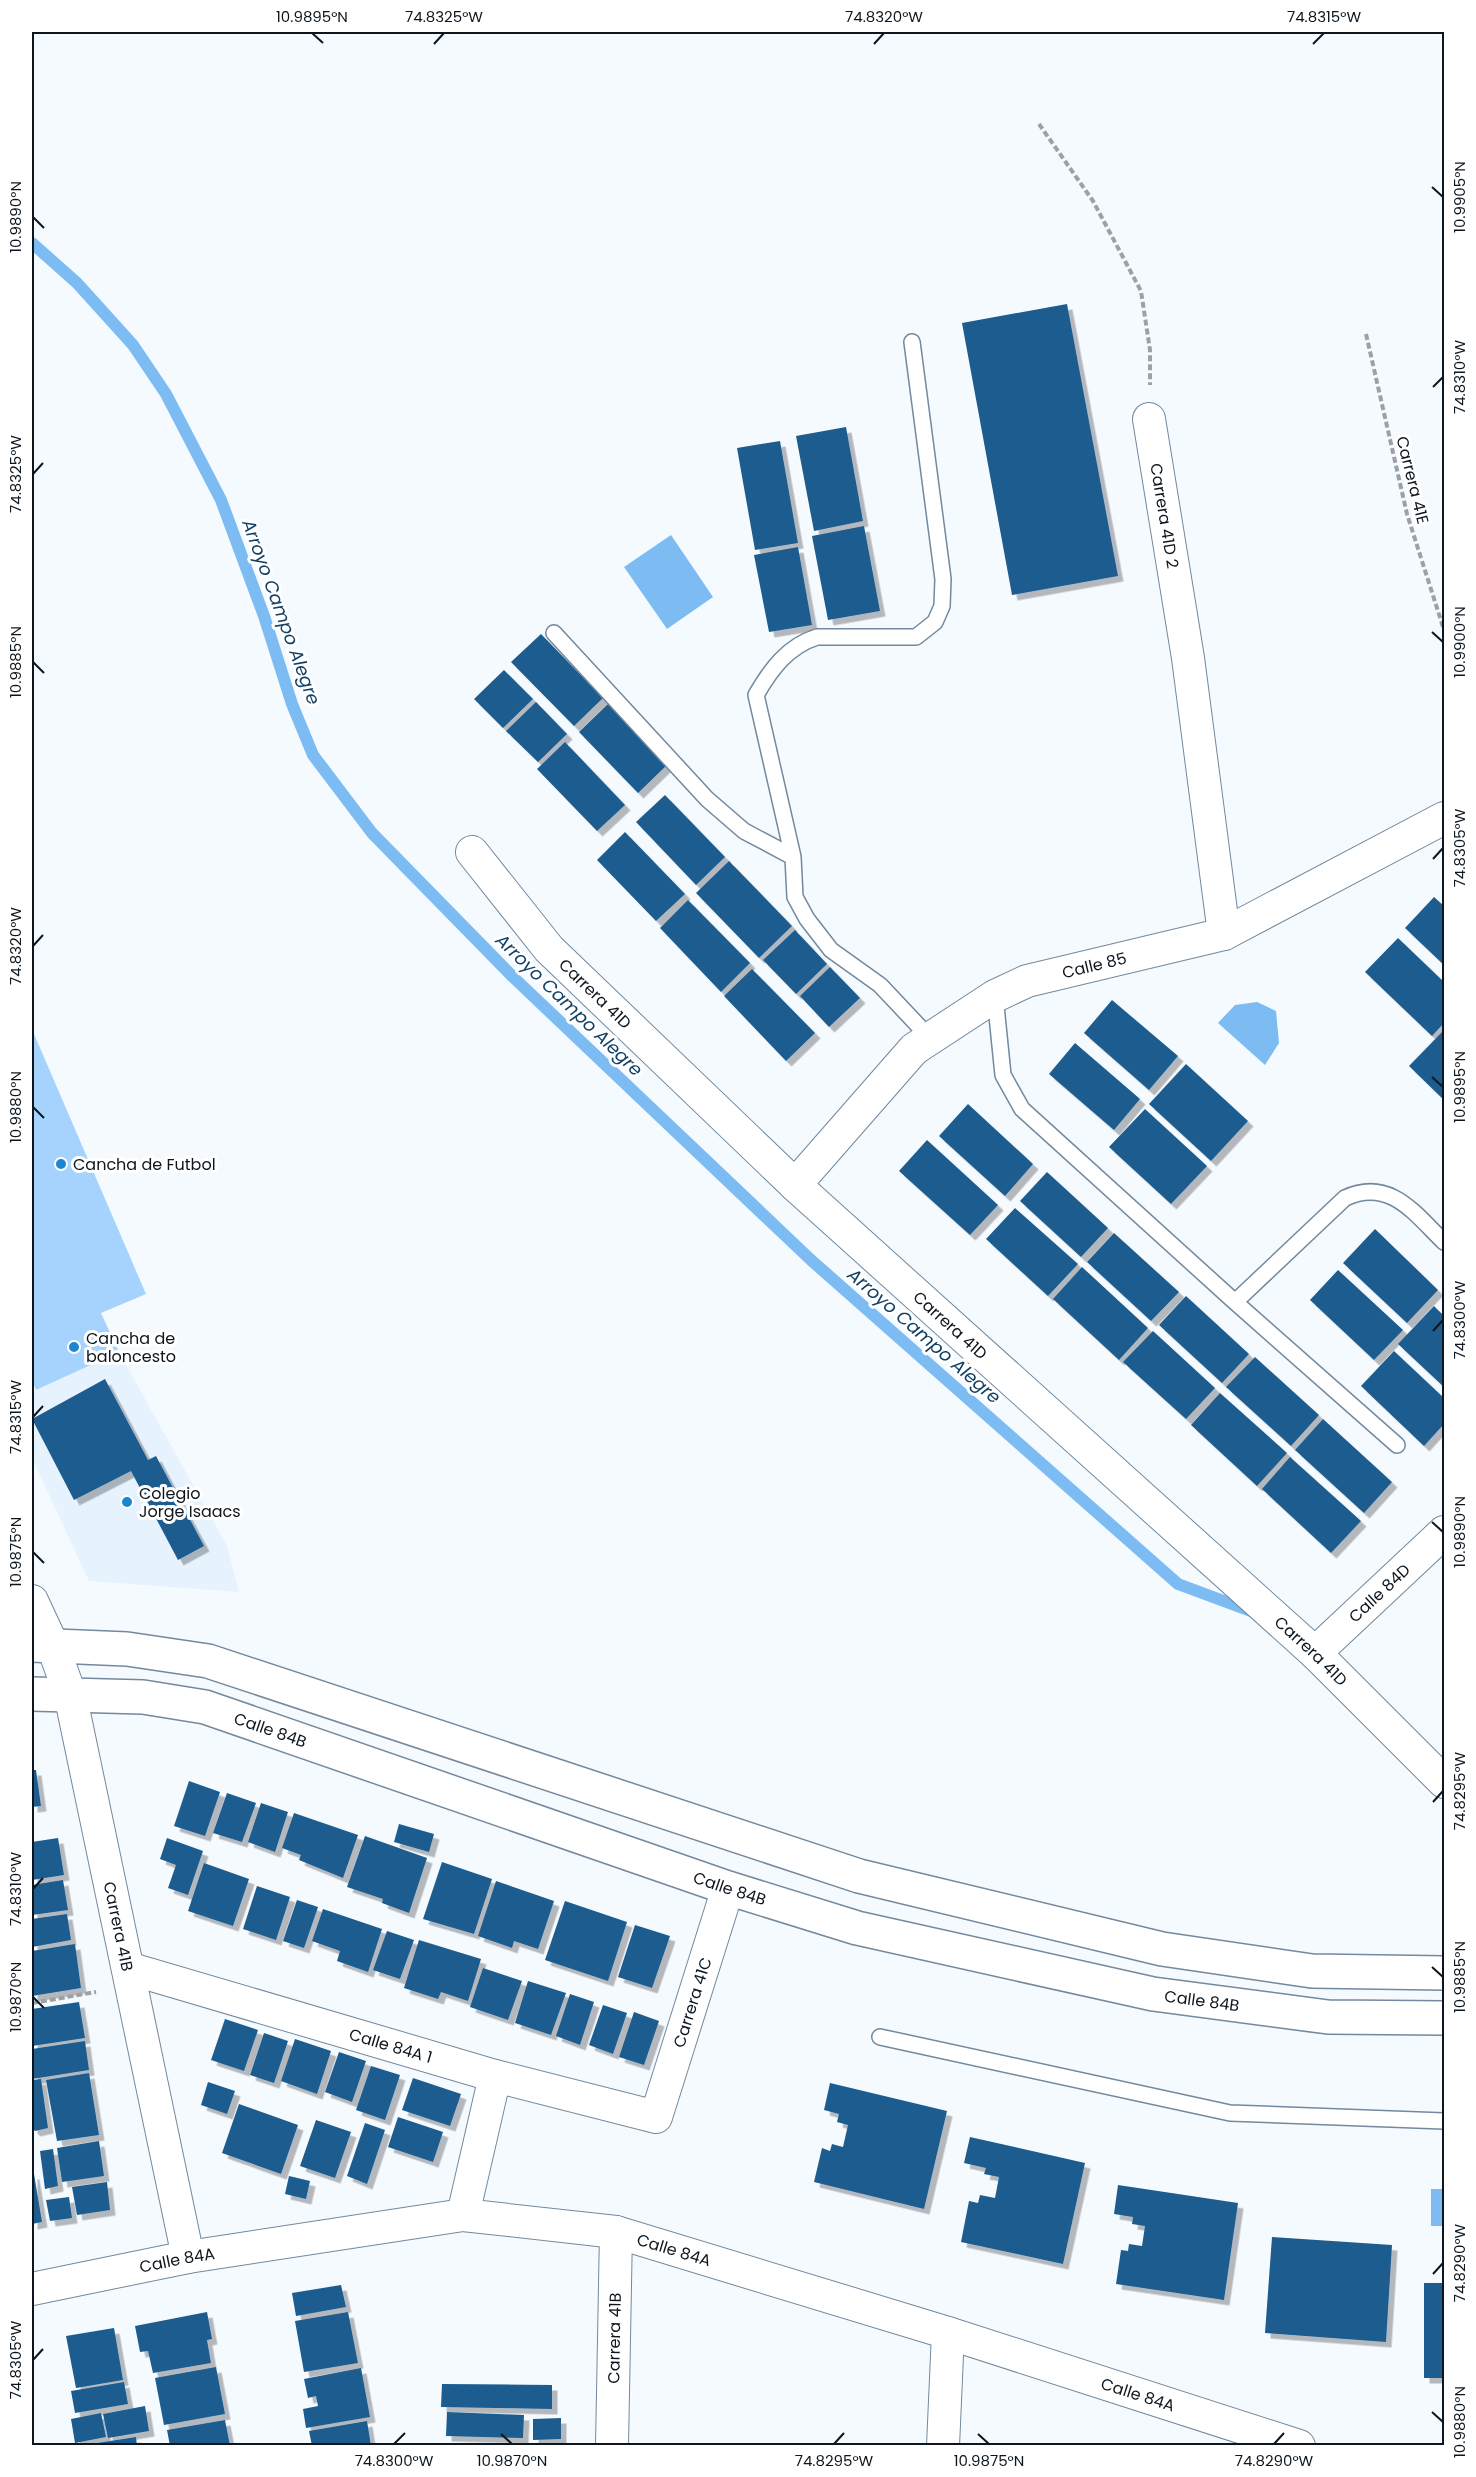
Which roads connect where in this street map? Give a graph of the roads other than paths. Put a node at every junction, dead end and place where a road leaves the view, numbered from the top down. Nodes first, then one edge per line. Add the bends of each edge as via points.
1 (912, 342) dead end
2 (1149, 419) road end
3 (554, 633) dead end
4 (1444, 818) edge
5 (472, 852) dead end
6 (792, 857) junction
7 (1224, 934) junction
8 (995, 996) junction
9 (930, 1038) junction
10 (795, 1185) junction
11 (1444, 1242) edge
12 (1235, 1302) junction
13 (1397, 1445) dead end
14 (1444, 1532) edge
15 (32, 1601) edge
16 (42, 1645) edge
17 (1315, 1653) junction
18 (32, 1694) edge
19 (70, 1694) junction
20 (1444, 1782) edge
21 (728, 1888) junction
22 (1444, 1973) edge
23 (129, 1977) junction
24 (1444, 2018) edge
25 (880, 2037) dead end
26 (495, 2076) junction
27 (656, 2117) joint
28 (1444, 2121) edge
29 (463, 2216) junction
30 (616, 2232) junction
31 (188, 2257) junction
32 (32, 2289) edge
33 (948, 2333) junction
34 (1254, 2439) edge
35 (612, 2445) edge
36 (943, 2445) edge
37 (1299, 2445) edge

1 - 6 lane via 943,579 942,606 935,622 916,637 817,637 804,642 771,668 756,695
2 - 7 street, Carrera 41D 2 via 1188,658
3 - 6 lane via 707,799 744,831
4 - 7 street, Calle 85
5 - 10 street, Carrera 41D via 549,949
6 - 9 lane via 795,897 814,928 831,950 880,986
7 - 8 street, Calle 85 via 1027,981
8 - 9 street, Calle 85
8 - 12 lane via 1003,1075 1022,1109
9 - 10 street, Calle 85 via 914,1049
10 - 17 street, Carrera 41D
11 - 12 lane via 1397,1198 1383,1192 1356,1193 1345,1198
12 - 13 lane
14 - 17 street, Calle 84D
15 - 16 street, Carrera 41B
16 - 19 street, Carrera 41B
16 - 22 street via 127,1649 208,1661 859,1876 1162,1949 1312,1971
17 - 20 street, Carrera 41D
18 - 19 street, Calle 84B
19 - 21 street, Calle 84B via 143,1697 205,1707
19 - 23 street, Carrera 41B
21 - 24 street, Calle 84B via 857,1928 1153,1994 1328,2017
21 - 27 street, Carrera 41C
23 - 26 street, Calle 84A 1
23 - 31 street, Carrera 41B
25 - 28 lane via 1230,2113
26 - 27 street, Calle 84A 1
26 - 29 street
29 - 30 street, Calle 84A
29 - 31 street, Calle 84A
30 - 33 street, Calle 84A
30 - 35 street, Carrera 41B
31 - 32 street, Calle 84A
33 - 34 street, Calle 84A
33 - 36 street
34 - 37 street, Calle 84A

